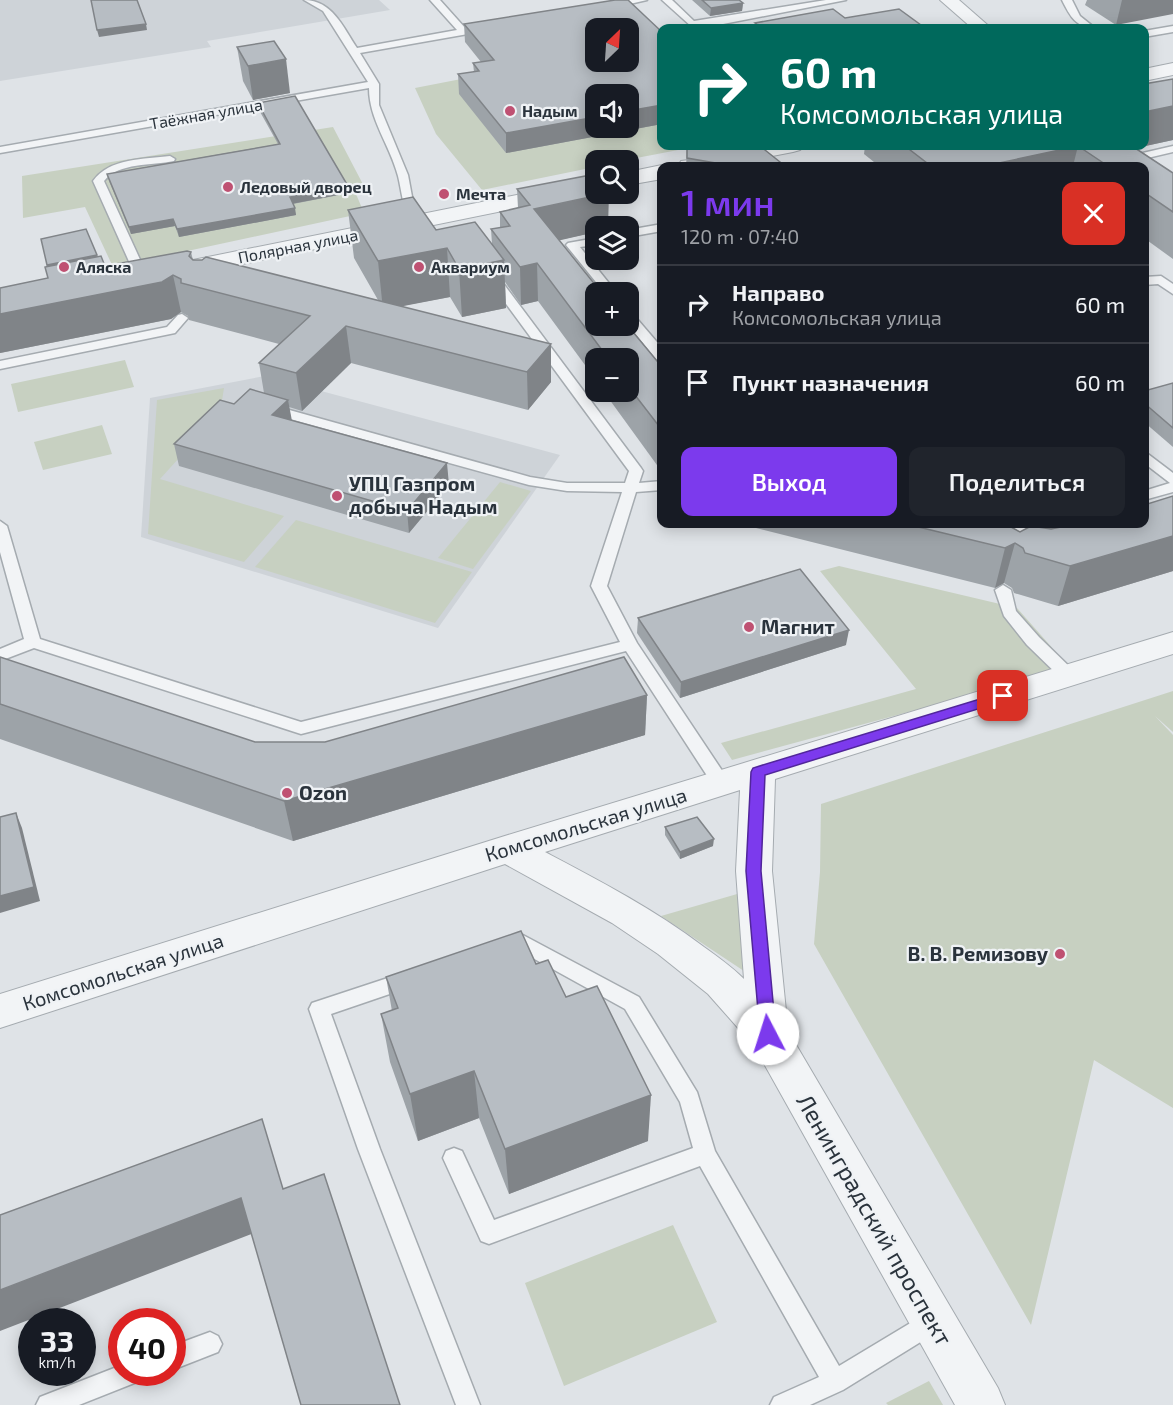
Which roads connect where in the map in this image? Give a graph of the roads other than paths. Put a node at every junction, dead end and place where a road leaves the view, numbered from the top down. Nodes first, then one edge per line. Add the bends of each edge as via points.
1 (309, 0) edge
2 (435, 0) edge
3 (642, 0) edge
4 (667, 0) edge
5 (841, 0) edge
6 (949, 0) edge
7 (1067, 0) edge
8 (597, 8) edge
9 (977, 24) edge
10 (1085, 24) edge
11 (497, 26) edge
12 (1173, 29) edge
13 (464, 32) junction
14 (1149, 33) edge
15 (354, 51) junction
16 (374, 84) junction
17 (1173, 149) edge
18 (0, 150) edge
19 (773, 150) edge
20 (170, 159) dead end
21 (717, 161) junction
22 (711, 162) edge
23 (723, 162) edge
24 (1116, 162) edge
25 (657, 173) edge
26 (639, 177) edge
27 (585, 188) edge
28 (417, 222) junction
29 (657, 228) edge
30 (639, 232) edge
31 (585, 243) edge
32 (585, 261) edge
33 (482, 263) edge
34 (592, 270) edge
35 (1149, 272) edge
36 (131, 279) joint
37 (1161, 280) junction
38 (1149, 281) edge
39 (602, 282) edge
40 (1173, 290) edge
41 (182, 318) edge
42 (639, 329) edge
43 (657, 351) edge
44 (530, 353) edge
45 (553, 359) junction
46 (0, 365) edge
47 (255, 404) edge
48 (1149, 459) edge
49 (1173, 480) edge
50 (657, 486) edge
51 (1173, 487) edge
52 (631, 488) junction
53 (1149, 494) edge
54 (0, 526) edge
55 (999, 528) edge
56 (1039, 528) edge
57 (1003, 590) dead end
58 (33, 642) junction
59 (1173, 644) edge
60 (630, 645) junction
61 (0, 655) edge
62 (1069, 676) junction
63 (758, 772) junction
64 (721, 783) junction
65 (508, 849) junction
66 (489, 953) edge
67 (424, 975) edge
68 (0, 1011) edge
69 (768, 1034) junction
70 (705, 1154) junction
71 (454, 1158) dead end
72 (932, 1322) junction
73 (210, 1344) dead end
74 (186, 1353) edge
75 (108, 1382) edge
76 (835, 1382) junction
77 (48, 1405) edge
78 (468, 1405) edge
79 (782, 1405) edge
80 (981, 1405) edge

1 - 15 lane via 326,9
2 - 13 lane
3 - 8 lane
4 - 5 lane via 692,24
6 - 9 street
7 - 10 lane via 1076,18
11 - 13 lane
12 - 14 lane
13 - 15 lane
15 - 16 lane
16 - 18 lane, Таёжная улица
16 - 28 lane via 374,105 403,175 407,202
17 - 24 lane
19 - 21 street
20 - 36 lane via 110,170 99,177
21 - 22 street
21 - 23 lane
25 - 26 street
27 - 28 street, Полярная улица via 450,220
28 - 36 street, Полярная улица via 217,269
29 - 30 lane
31 - 32 lane via 572,245
33 - 45 lane
34 - 39 lane
35 - 37 lane
37 - 38 lane
37 - 40 lane
41 - 46 lane via 171,330
42 - 43 lane
44 - 45 lane
45 - 52 lane via 636,471
47 - 52 lane via 530,481 567,487
48 - 49 lane
50 - 52 lane
51 - 53 lane
52 - 60 lane via 599,586
54 - 58 lane
55 - 56 lane via 1019,537
57 - 62 lane via 1009,612
58 - 60 lane via 301,728
58 - 61 lane
59 - 62 street, Комсомольская улица
60 - 64 lane
62 - 63 street, Комсомольская улица
63 - 64 street, Комсомольская улица
63 - 69 street via 753,871
64 - 65 street, Комсомольская улица
65 - 68 street, Комсомольская улица
65 - 69 street via 625,912 671,944 722,982
66 - 70 lane via 521,942 632,1002 690,1099
67 - 78 lane via 319,1009
69 - 72 street, Ленинградский проспект
70 - 71 lane via 489,1233
70 - 76 lane
72 - 76 lane
72 - 80 street, Ленинградский проспект
73 - 74 lane
75 - 77 lane
76 - 79 lane

